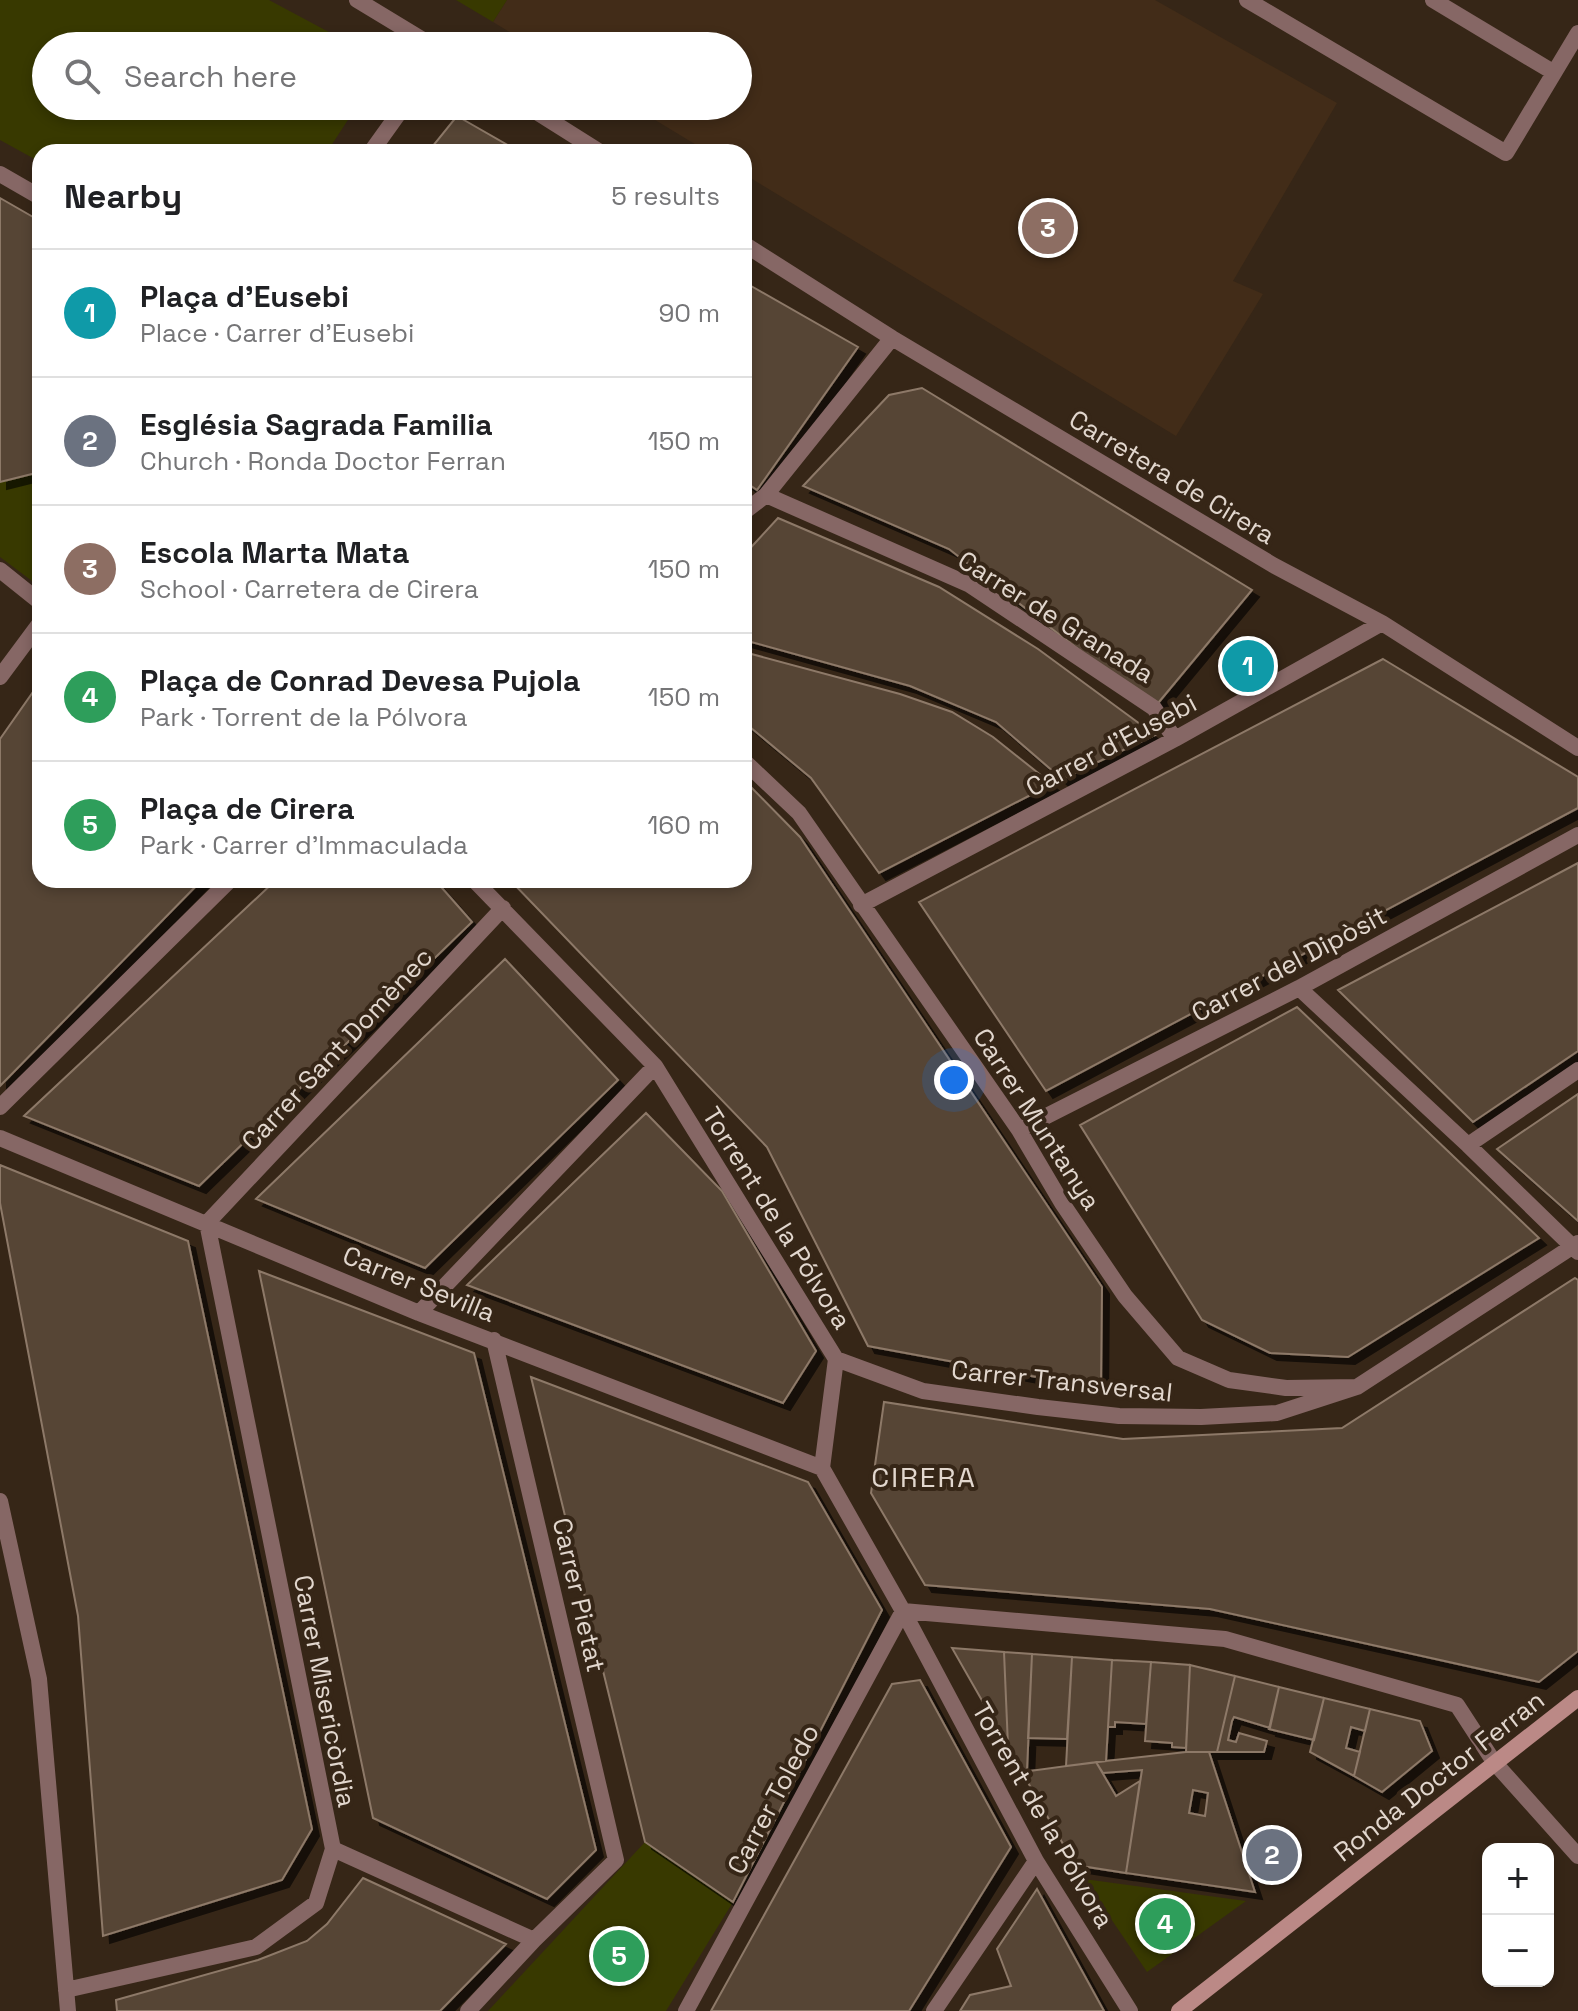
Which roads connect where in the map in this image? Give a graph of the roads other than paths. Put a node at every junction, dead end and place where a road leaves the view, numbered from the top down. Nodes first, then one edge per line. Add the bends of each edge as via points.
1 (357, 0) edge
2 (1247, 0) edge
3 (1433, 0) edge
4 (410, 32) edge
5 (1578, 33) edge
6 (1553, 72) junction
7 (394, 120) edge
8 (549, 120) edge
9 (377, 144) edge
10 (587, 144) edge
11 (0, 174) edge
12 (32, 192) edge
13 (752, 249) edge
14 (892, 338) junction
15 (766, 495) junction
16 (752, 505) edge
17 (0, 570) edge
18 (32, 596) edge
19 (1382, 623) junction
20 (32, 634) edge
21 (0, 677) edge
22 (1175, 739) junction
23 (1578, 748) edge
24 (752, 769) edge
25 (1578, 835) edge
26 (222, 888) edge
27 (482, 888) edge
28 (861, 905) junction
29 (503, 908) junction
30 (1299, 988) junction
31 (655, 1066) junction
32 (1578, 1070) edge
33 (0, 1107) edge
34 (1019, 1130) junction
35 (0, 1138) edge
36 (1468, 1145) junction
37 (207, 1223) junction
38 (1576, 1248) edge
39 (419, 1313) junction
40 (494, 1340) junction
41 (836, 1359) junction
42 (1357, 1387) junction
43 (822, 1468) junction
44 (0, 1501) edge
45 (903, 1611) junction
46 (1578, 1698) edge
47 (1494, 1762) junction
48 (333, 1849) junction
49 (1578, 1856) edge
50 (1036, 1861) junction
51 (534, 1940) junction
52 (66, 1990) junction
53 (68, 2011) edge
54 (468, 2011) edge
55 (686, 2011) edge
56 (934, 2011) edge
57 (1130, 2011) edge
58 (1179, 2011) edge

1 - 4 street
2 - 6 street via 1506,153
3 - 6 street
5 - 6 street
7 - 9 street
8 - 10 street
11 - 12 street
13 - 14 street, Carretera de Cirera
14 - 15 street
14 - 19 street, Carretera de Cirera via 1273,565
15 - 16 street
15 - 22 street, Carrer de Granada via 970,585 1154,708
17 - 18 street
19 - 22 street, Carrer d'Eusebi
19 - 23 street, Carretera de Cirera
20 - 21 street
22 - 28 street, Carrer d'Eusebi
24 - 28 street, Carrer Muntanya via 799,813
25 - 30 street, Carrer del Dipòsit
26 - 33 street
27 - 29 street, Torrent de la Pólvora
28 - 34 street, Carrer Muntanya
29 - 31 street, Torrent de la Pólvora
29 - 37 street, Carrer Sant Domènec
30 - 34 street, Carrer del Dipòsit
30 - 36 street
31 - 39 street
31 - 41 street, Torrent de la Pólvora
32 - 36 street
34 - 42 street, Carrer Muntanya via 1125,1296 1178,1358 1229,1380 1286,1388
35 - 37 street, Carrer Sevilla
36 - 38 street
37 - 39 street, Carrer Sevilla
37 - 48 street, Carrer Misericòrdia
38 - 42 street, Carrer Transversal
39 - 40 street, Carrer Sevilla
40 - 43 street, Carrer Sevilla
40 - 51 street, Carrer Pietat via 616,1860
41 - 42 street, Carrer Transversal via 923,1391 1119,1416 1277,1413
41 - 43 street, Torrent de la Pólvora
43 - 45 street, Torrent de la Pólvora
44 - 52 street via 39,1679
45 - 47 street via 1225,1639 1457,1705
45 - 50 street, Torrent de la Pólvora
45 - 55 street, Carrer Toledo
46 - 47 street, Ronda Doctor Ferran
47 - 49 street
47 - 58 street, Ronda Doctor Ferran
48 - 51 street
48 - 52 street, Carrer Misericòrdia via 316,1903 256,1947
50 - 56 street
50 - 57 street, Torrent de la Pólvora
51 - 54 street
52 - 53 street

